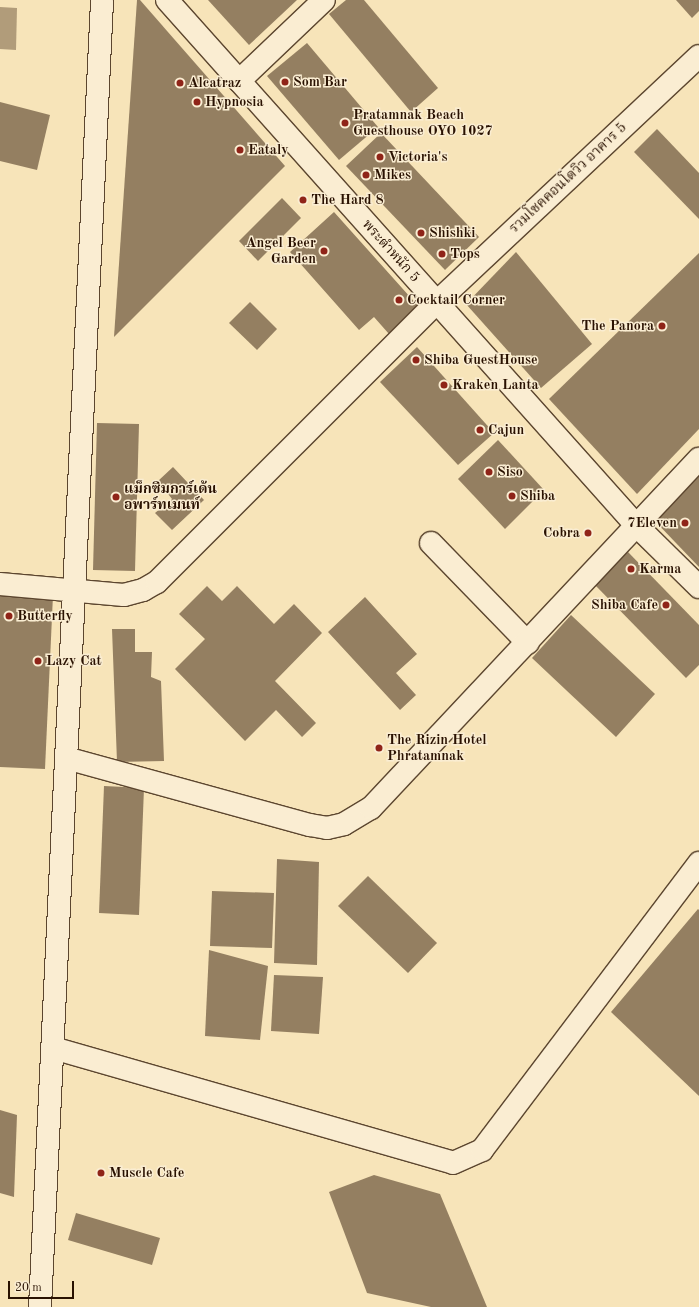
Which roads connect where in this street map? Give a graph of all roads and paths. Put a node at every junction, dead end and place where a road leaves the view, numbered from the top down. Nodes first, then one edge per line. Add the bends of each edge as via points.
1 (102, 0) edge
2 (167, 0) edge
3 (324, 0) edge
4 (699, 56) edge
5 (239, 81) junction
6 (437, 302) junction
7 (699, 459) edge
8 (635, 524) junction
9 (431, 543) dead end
10 (0, 584) edge
11 (699, 588) edge
12 (74, 592) junction
13 (528, 643) junction
14 (66, 758) junction
15 (699, 863) edge
16 (53, 1048) junction
17 (40, 1307) edge

1 - 12 street
2 - 5 street, พระตำหนัก 5
3 - 5 street
4 - 6 street, รวมโชคคอนโดวิว อาคาร 5
5 - 6 street, พระตำหนัก 5
6 - 8 street, พระตำหนัก 5
6 - 12 street, รวมโชคคอนโดวิว อาคาร 5 via 157,582 143,590 124,595
7 - 8 street
8 - 11 street, พระตำหนัก 5
8 - 13 street
9 - 13 street
10 - 12 street, รวมโชคคอนโดวิว อาคาร 5
12 - 14 street
13 - 14 street via 371,808 344,824 327,828 310,825
14 - 16 street
15 - 16 street via 482,1150 453,1162
16 - 17 street

